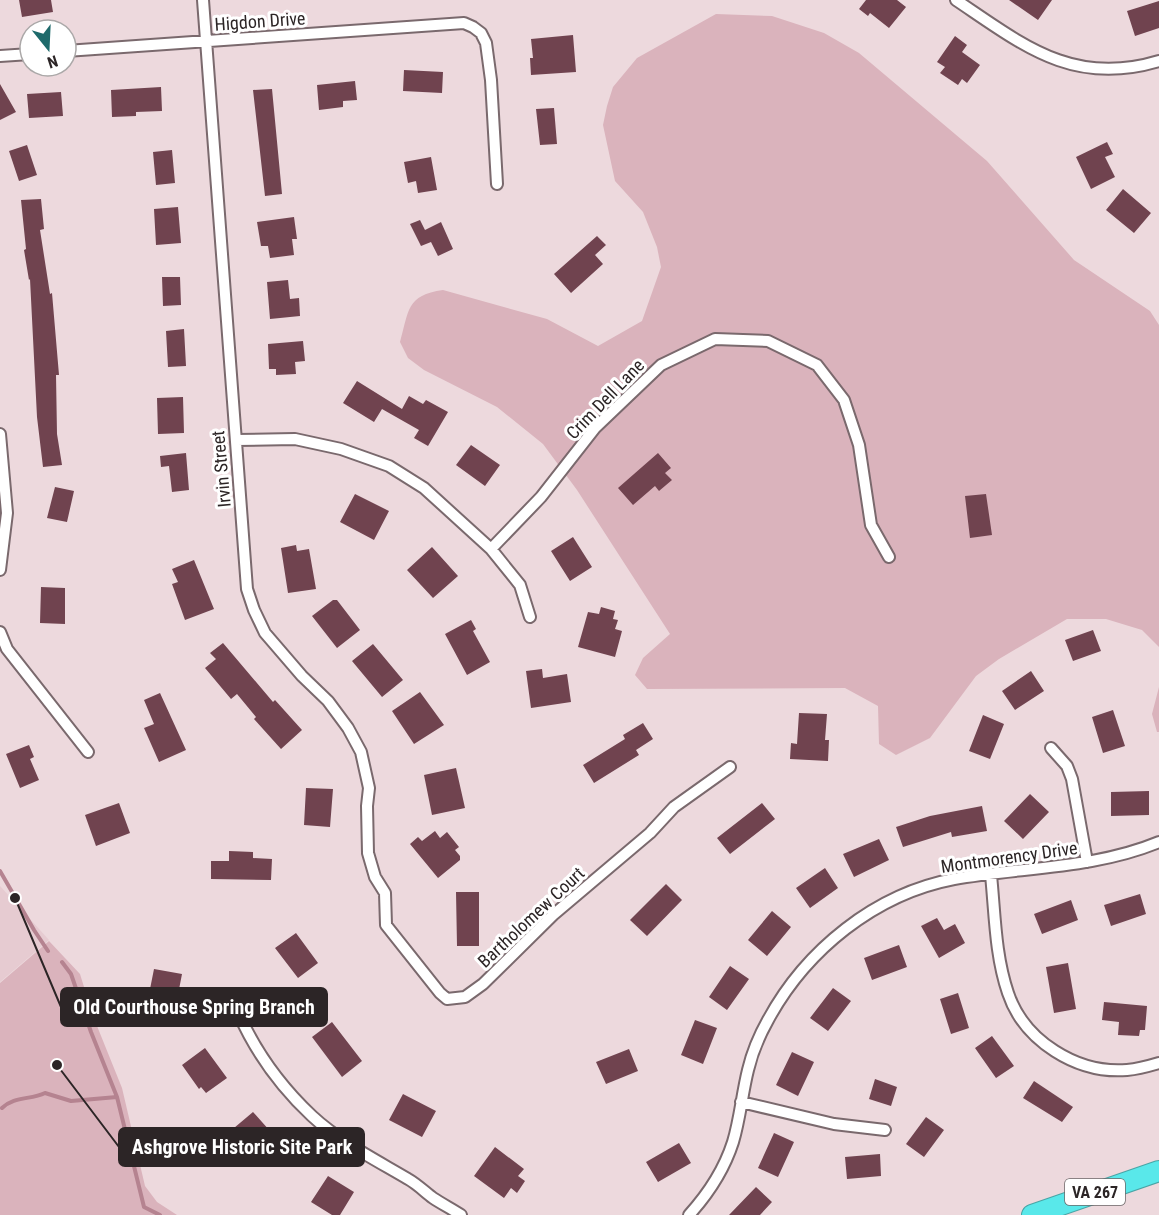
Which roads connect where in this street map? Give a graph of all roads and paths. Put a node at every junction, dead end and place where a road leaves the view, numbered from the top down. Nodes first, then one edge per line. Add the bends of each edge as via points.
1 (203, 0) edge
2 (956, 0) edge
3 (207, 41) junction
4 (78, 50) edge
5 (18, 55) edge
6 (0, 56) edge
7 (1159, 61) edge
8 (497, 184) dead end
9 (0, 434) edge
10 (236, 440) junction
11 (491, 549) junction
12 (889, 557) dead end
13 (0, 570) edge
14 (530, 617) dead end
15 (0, 632) edge
16 (1051, 748) dead end
17 (88, 752) dead end
18 (730, 767) dead end
19 (1159, 842) edge
20 (1087, 862) junction
21 (991, 874) junction
22 (386, 893) joint
23 (233, 1000) dead end
24 (1159, 1063) edge
25 (741, 1102) junction
26 (885, 1130) dead end
27 (1159, 1171) edge
28 (461, 1215) edge
29 (689, 1215) edge
30 (1032, 1215) edge

1 - 3 street, Irvin Street
2 - 7 street via 1022,45 1065,63 1111,69
3 - 4 street, Higdon Drive
3 - 8 street, Higdon Drive via 464,23 473,27 486,43
3 - 10 street, Irvin Street
5 - 6 street
9 - 13 street via 7,513
10 - 11 street via 295,439 341,449 389,466 424,488
10 - 22 street, Irvin Street via 247,589 266,633 328,701 361,752 369,788 368,853 375,877
11 - 12 street, Crim Dell Lane via 542,496 595,428 661,365 715,339 768,341 817,365 844,400 859,445 871,525
11 - 14 street via 520,585
15 - 17 street via 7,649
16 - 20 street via 1072,779
18 - 22 street, Bartholomew Court via 674,807 650,833 465,997 447,999 440,993 386,925
19 - 20 street, Montmorency Drive
20 - 21 street, Montmorency Drive
21 - 24 street via 1002,972 1009,996 1027,1026 1060,1055 1079,1063 1127,1070
21 - 25 street, Montmorency Drive via 953,880 900,897 849,926 826,945 807,963 767,1021 748,1070
23 - 28 street via 242,1023 273,1073 313,1117
25 - 26 street via 834,1124
25 - 29 street, Montmorency Drive via 726,1161 716,1181
27 - 30 highway, VA 267

